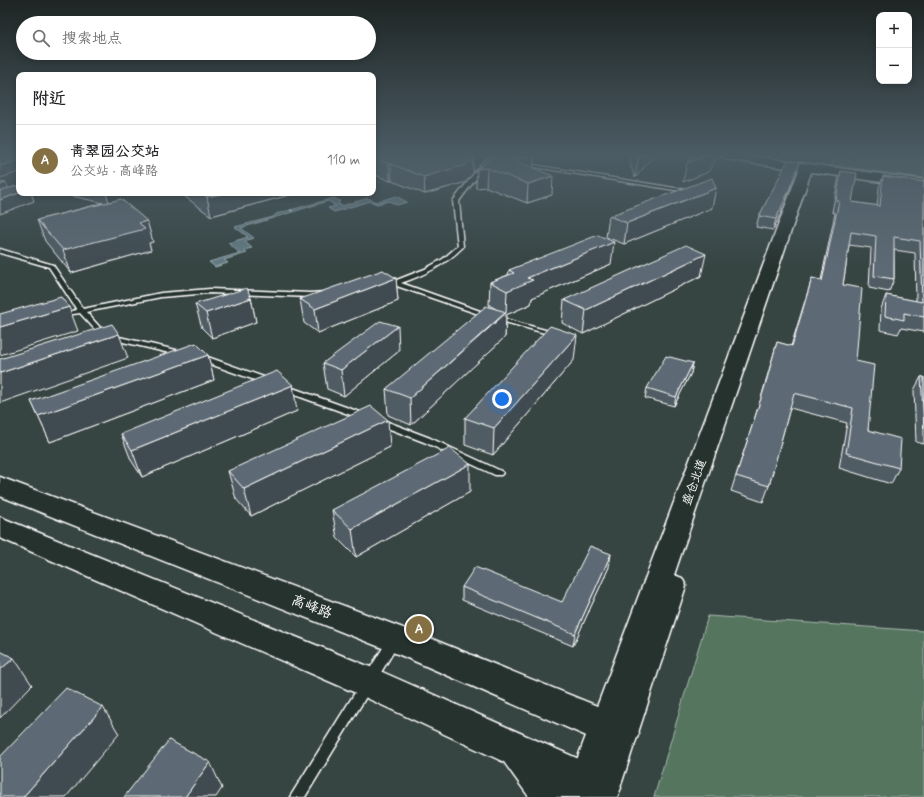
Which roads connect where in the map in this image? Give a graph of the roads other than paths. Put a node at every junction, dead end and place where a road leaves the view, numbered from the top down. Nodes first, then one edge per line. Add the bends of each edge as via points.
1 (461, 193) edge
2 (802, 193) edge
3 (0, 251) edge
4 (395, 283) junction
5 (382, 286) edge
6 (332, 293) edge
7 (81, 310) junction
8 (52, 317) edge
9 (559, 336) edge
10 (498, 473) dead end
11 (0, 486) edge
12 (0, 527) edge
13 (395, 638) junction
14 (368, 682) junction
15 (614, 729) junction
16 (508, 746) junction
17 (592, 791) edge
18 (297, 797) edge
19 (549, 797) edge

1 - 4 lane via 456,201 461,246 447,260 413,278
2 - 15 street, 盛仓北道
3 - 7 lane via 51,266
4 - 5 lane
4 - 9 lane via 492,318
6 - 7 lane via 310,295 210,291 161,295
7 - 8 lane
7 - 10 lane via 104,336 202,358 428,440
11 - 13 main road, 高峰路
12 - 14 main road
13 - 14 lane
13 - 15 main road, 高峰路
14 - 16 main road
14 - 18 lane
15 - 17 street, 盛仓北道
16 - 17 main road
16 - 19 main road via 527,761

